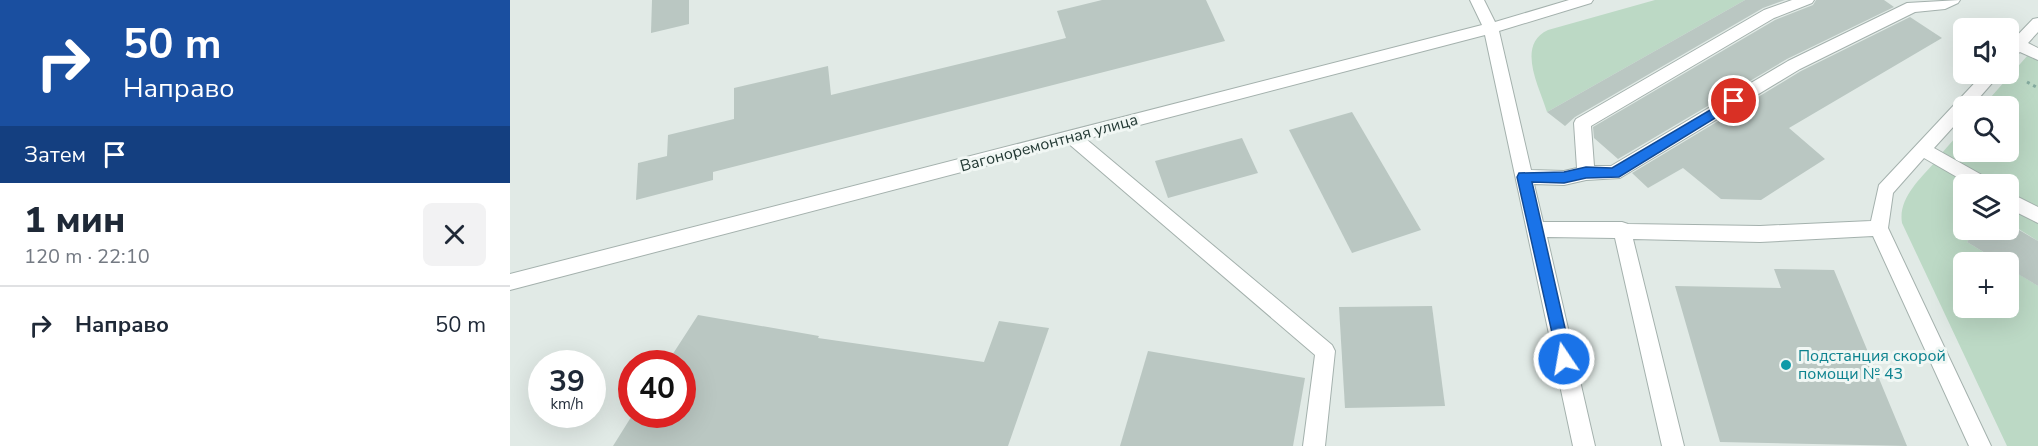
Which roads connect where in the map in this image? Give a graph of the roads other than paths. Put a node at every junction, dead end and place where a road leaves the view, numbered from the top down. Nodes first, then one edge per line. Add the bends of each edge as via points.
1 (1477, 0) edge
2 (1586, 0) edge
3 (1807, 0) edge
4 (1953, 0) edge
5 (1908, 3) edge
6 (2038, 23) edge
7 (1491, 28) junction
8 (2019, 44) edge
9 (2019, 51) edge
10 (2038, 55) edge
11 (1983, 84) edge
12 (1072, 137) junction
13 (1922, 149) junction
14 (1586, 172) junction
15 (1966, 174) edge
16 (1524, 177) junction
17 (2019, 205) edge
18 (2038, 216) edge
19 (1879, 228) junction
20 (1536, 229) junction
21 (1622, 229) junction
22 (510, 282) edge
23 (1314, 446) edge
24 (1584, 446) edge
25 (1673, 446) edge
26 (1980, 446) edge

1 - 7 street
2 - 7 street, Вагоноремонтная улица
3 - 14 street via 1769,14 1582,123
4 - 5 street via 1945,4
5 - 14 street via 1794,65 1614,173
6 - 8 street
7 - 12 street, Вагоноремонтная улица
7 - 16 street
9 - 10 street
11 - 13 street
12 - 22 street, Вагоноремонтная улица
12 - 23 street via 1325,351
13 - 15 street
13 - 19 street via 1884,190
14 - 16 street via 1564,178
16 - 20 street
17 - 18 street
19 - 21 street via 1760,234
19 - 26 street
20 - 21 street
20 - 24 street
21 - 25 street

